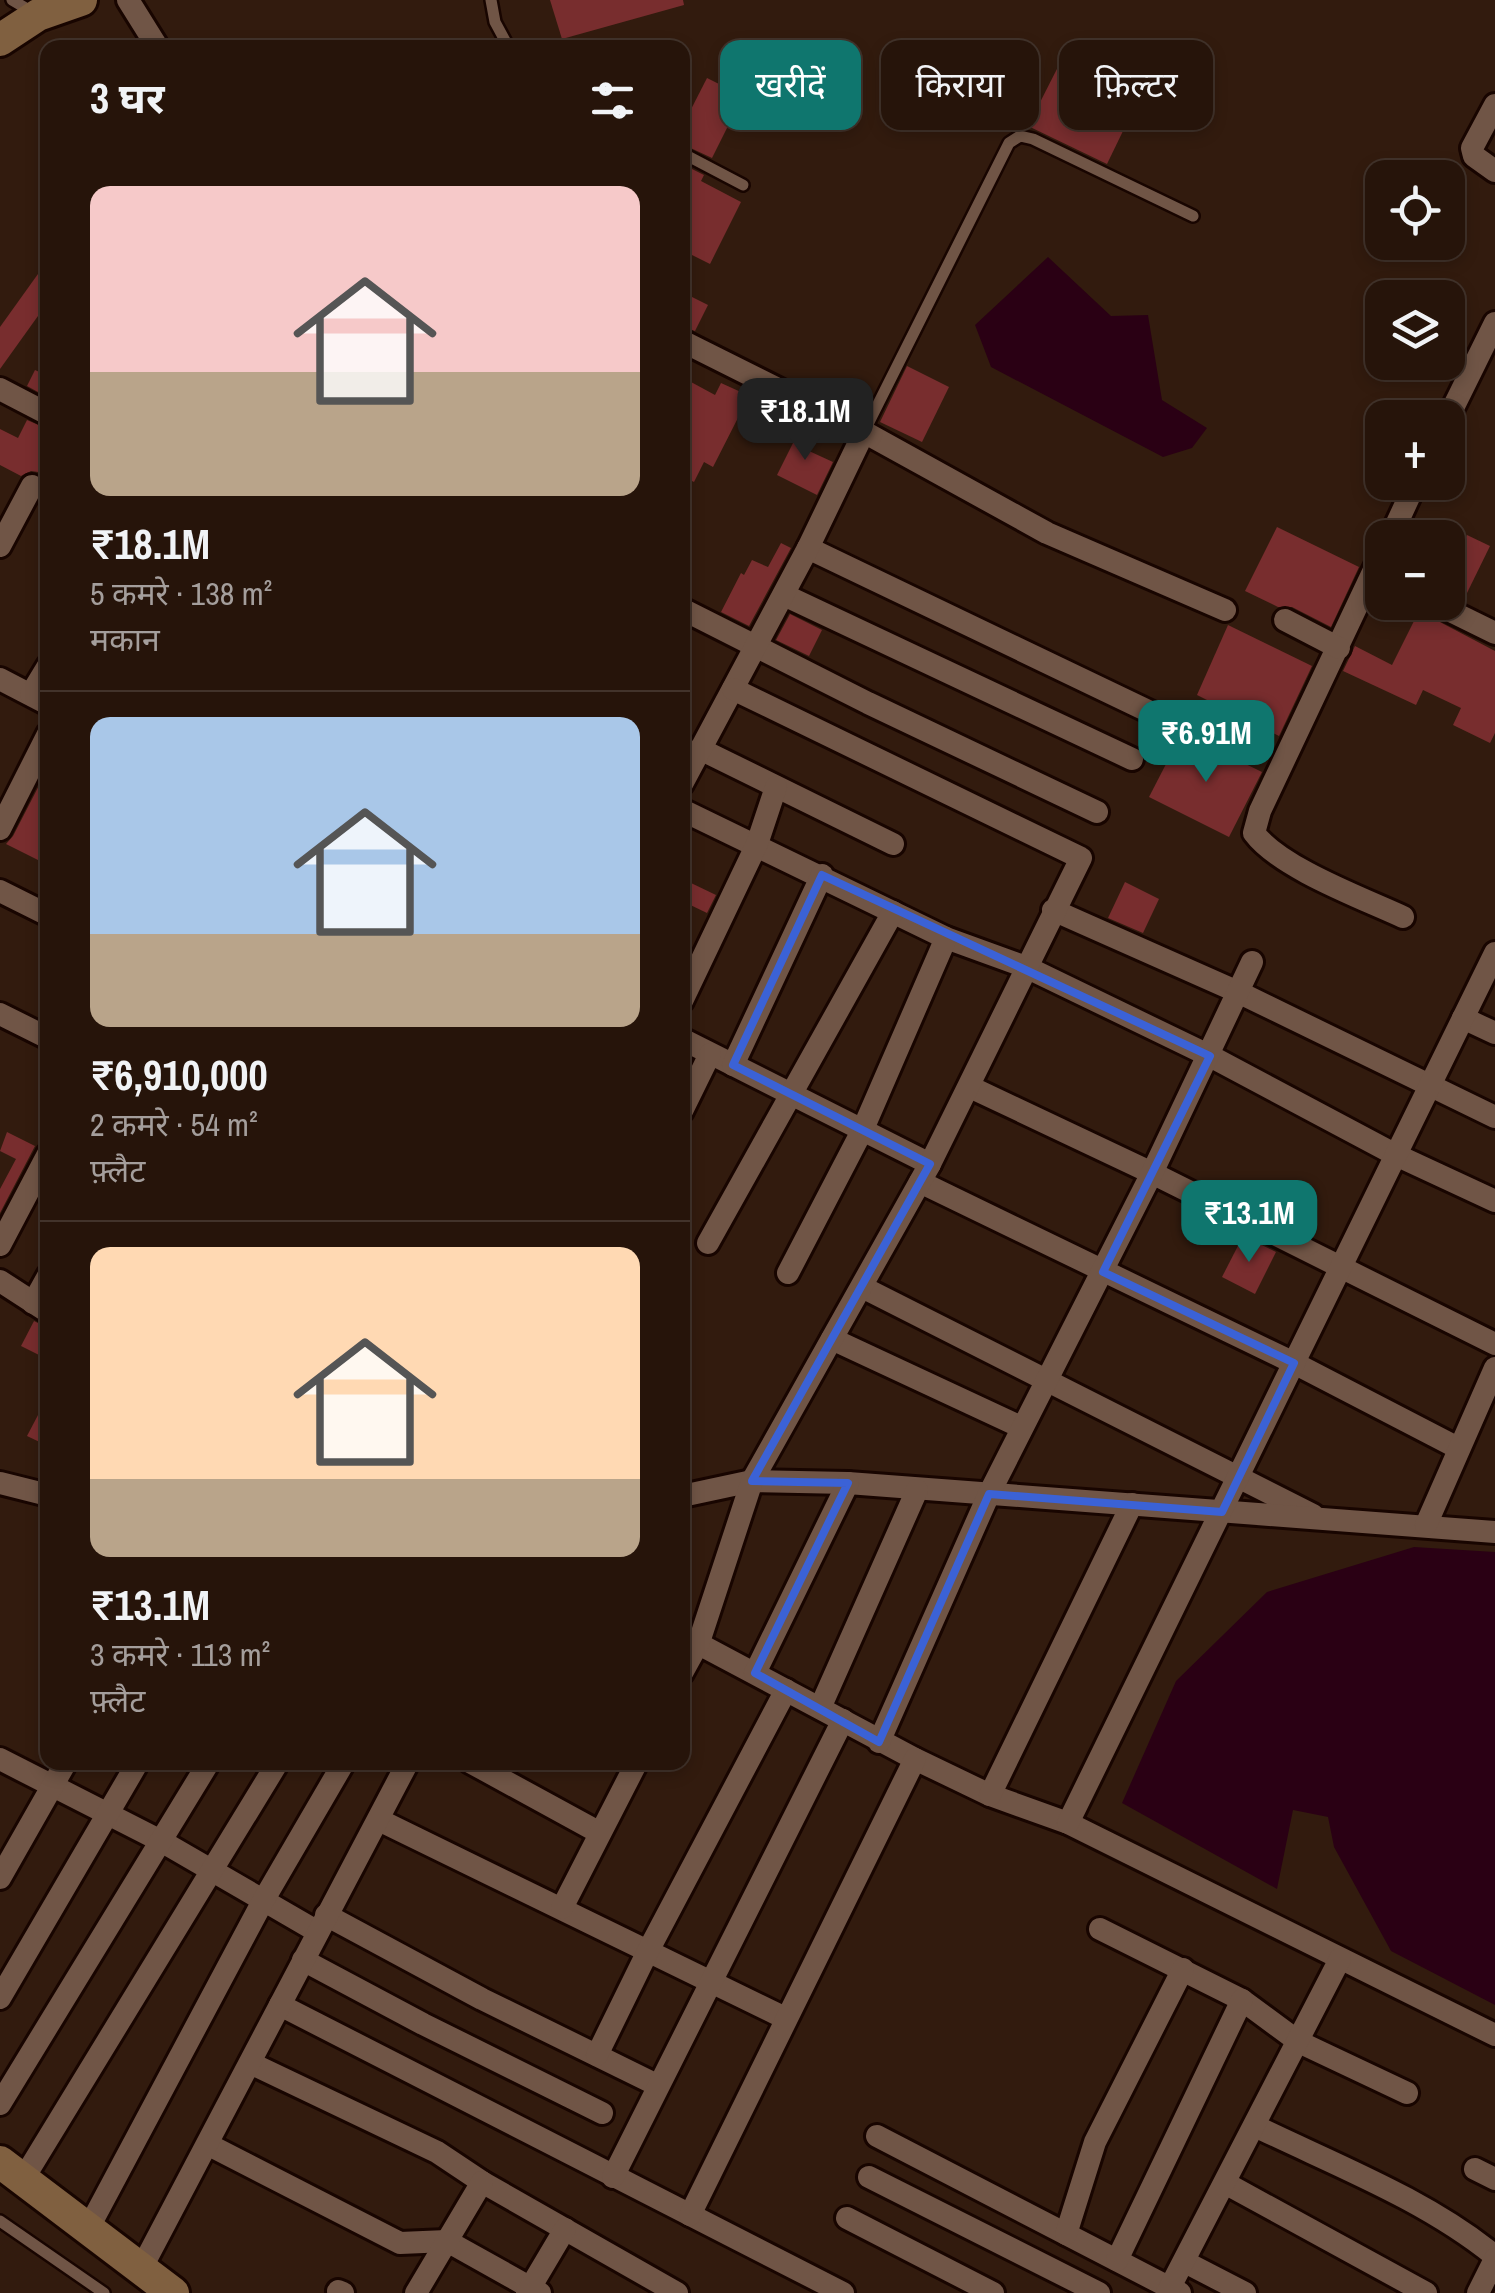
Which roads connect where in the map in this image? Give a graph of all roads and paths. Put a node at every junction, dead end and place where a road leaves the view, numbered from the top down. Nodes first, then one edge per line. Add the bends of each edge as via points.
1 (80, 0) edge
2 (128, 0) edge
3 (491, 0) edge
4 (25, 8) edge
5 (0, 40) edge
6 (153, 40) edge
7 (505, 40) edge
8 (1495, 105) edge
9 (690, 157) edge
10 (1495, 171) edge
11 (743, 185) dead end
12 (1193, 216) dead end
13 (1495, 323) edge
14 (690, 345) edge
15 (0, 389) edge
16 (1457, 400) edge
17 (40, 410) edge
18 (864, 432) junction
19 (32, 486) dead end
20 (0, 546) edge
21 (808, 548) junction
22 (784, 595) junction
23 (1365, 596) edge
24 (1224, 610) dead end
25 (1465, 618) edge
26 (690, 620) edge
27 (1285, 620) dead end
28 (1495, 633) edge
29 (757, 645) junction
30 (1339, 648) junction
31 (0, 679) edge
32 (733, 689) junction
33 (40, 699) edge
34 (1171, 722) dead end
35 (700, 749) junction
36 (40, 750) edge
37 (1132, 758) dead end
38 (690, 768) edge
39 (776, 786) junction
40 (1097, 812) dead end
41 (690, 814) edge
42 (0, 828) edge
43 (757, 844) junction
44 (894, 844) dead end
45 (822, 875) junction
46 (0, 891) edge
47 (1053, 910) junction
48 (40, 911) edge
49 (893, 912) junction
50 (1404, 917) dead end
51 (946, 938) junction
52 (1495, 954) edge
53 (1252, 962) dead end
54 (1026, 967) junction
55 (690, 984) edge
56 (1238, 992) junction
57 (0, 1014) edge
58 (1463, 1018) junction
59 (1495, 1033) edge
60 (40, 1034) edge
61 (690, 1044) edge
62 (710, 1054) junction
63 (1210, 1056) junction
64 (733, 1065) junction
65 (1431, 1084) junction
66 (970, 1087) junction
67 (792, 1094) junction
68 (690, 1095) edge
69 (1495, 1117) edge
70 (863, 1130) junction
71 (1396, 1156) junction
72 (40, 1169) edge
73 (925, 1173) junction
74 (1152, 1173) junction
75 (1495, 1201) edge
76 (708, 1243) dead end
77 (0, 1246) edge
78 (1341, 1269) junction
79 (1102, 1272) junction
80 (788, 1273) dead end
81 (0, 1280) edge
82 (862, 1288) junction
83 (40, 1308) edge
84 (832, 1339) junction
85 (1495, 1344) edge
86 (1294, 1363) junction
87 (1495, 1368) edge
88 (1046, 1382) junction
89 (1022, 1427) junction
90 (1458, 1448) junction
91 (1239, 1478) junction
92 (752, 1481) junction
93 (848, 1483) junction
94 (0, 1484) edge
95 (917, 1490) junction
96 (40, 1493) edge
97 (690, 1494) edge
98 (989, 1494) junction
99 (1132, 1504) junction
100 (1222, 1512) junction
101 (1325, 1522) junction
102 (1426, 1525) junction
103 (1495, 1532) edge
104 (690, 1639) edge
105 (756, 1673) junction
106 (786, 1690) junction
107 (820, 1708) junction
108 (842, 1720) junction
109 (879, 1742) junction
110 (0, 1759) edge
111 (915, 1759) junction
112 (62, 1770) edge
113 (133, 1770) edge
114 (204, 1770) edge
115 (273, 1770) edge
116 (339, 1770) edge
117 (404, 1770) edge
118 (485, 1770) edge
119 (632, 1770) edge
120 (53, 1786) junction
121 (990, 1795) junction
122 (108, 1812) junction
123 (379, 1820) junction
124 (1068, 1823) junction
125 (600, 1833) junction
126 (161, 1841) junction
127 (213, 1872) junction
128 (0, 1878) edge
129 (262, 1901) junction
130 (562, 1908) junction
131 (322, 1923) junction
132 (1100, 1928) dead end
133 (648, 1951) junction
134 (1340, 1959) junction
135 (303, 1960) junction
136 (1183, 1969) junction
137 (712, 1982) junction
138 (0, 1998) edge
139 (1242, 2000) junction
140 (280, 2006) junction
141 (784, 2018) junction
142 (1495, 2034) edge
143 (1299, 2042) junction
144 (597, 2056) junction
145 (250, 2064) junction
146 (657, 2085) junction
147 (1407, 2093) dead end
148 (0, 2104) edge
149 (602, 2113) dead end
150 (1254, 2126) junction
151 (877, 2136) dead end
152 (209, 2144) junction
153 (11, 2172) edge
154 (613, 2177) junction
155 (869, 2177) dead end
156 (482, 2182) junction
157 (1225, 2184) junction
158 (690, 2215) junction
159 (846, 2218) dead end
160 (0, 2222) edge
161 (88, 2229) junction
162 (565, 2229) junction
163 (1066, 2234) junction
164 (447, 2241) junction
165 (1495, 2257) edge
166 (1117, 2260) junction
167 (1185, 2262) junction
168 (140, 2268) junction
169 (532, 2291) edge
170 (1172, 2291) edge
171 (104, 2293) edge
172 (173, 2293) edge
173 (416, 2293) edge
174 (677, 2293) edge
175 (843, 2293) edge
176 (994, 2293) edge
177 (1099, 2293) edge
178 (1245, 2293) edge
179 (1426, 2293) edge
180 (1478, 2293) edge

1 - 4 street
2 - 6 street
3 - 7 lane
4 - 5 street
8 - 10 street via 1472,148
9 - 11 lane
12 - 18 lane via 1033,139 1020,136 1009,143
13 - 16 street
14 - 18 street
15 - 17 street
18 - 21 street
18 - 24 street via 1046,532
19 - 20 street
21 - 22 street
21 - 34 street
22 - 29 street
22 - 37 street
23 - 30 street
25 - 28 street
26 - 29 street
27 - 30 street
29 - 32 street
29 - 40 street
30 - 50 street via 1254,833 1297,866
31 - 33 street
32 - 35 street
32 - 47 street via 1081,858
35 - 38 street
35 - 39 street
36 - 42 street
39 - 43 street
39 - 44 street
41 - 43 street
43 - 45 street
43 - 55 street
45 - 49 street
45 - 64 street
46 - 48 street
47 - 54 street
47 - 56 street
49 - 51 street
49 - 67 street
51 - 54 street
51 - 70 street
52 - 58 street
53 - 56 street
54 - 63 street
54 - 66 street
56 - 63 street
56 - 65 street
57 - 60 street
58 - 59 street
58 - 65 street
61 - 62 street
62 - 64 street
62 - 68 street
63 - 71 street
63 - 74 street
64 - 67 street
65 - 69 street
65 - 71 street
66 - 73 street
66 - 74 street
67 - 70 street
67 - 76 street
70 - 73 street
70 - 80 street
71 - 75 street
71 - 78 street
72 - 77 street
73 - 79 street
73 - 82 street
74 - 78 street
74 - 79 street
78 - 85 street
78 - 86 street
79 - 86 street
79 - 88 street
81 - 83 street
82 - 84 street
82 - 88 street
84 - 89 street
84 - 92 street
86 - 90 street
86 - 91 street
87 - 90 street
88 - 89 street
88 - 91 street
89 - 98 street
90 - 102 street
91 - 100 street
91 - 101 street
92 - 93 street
92 - 97 street
92 - 104 street
93 - 95 street
93 - 105 street
94 - 96 street
95 - 98 street
95 - 107 street
98 - 99 street
98 - 109 street
99 - 100 street
99 - 121 street
100 - 101 street
100 - 124 street
101 - 102 street
102 - 103 street
104 - 105 street
105 - 106 street
106 - 107 street
106 - 133 street
107 - 108 street
108 - 109 street
108 - 137 street
109 - 111 street
110 - 120 street
111 - 121 street
111 - 141 street
112 - 120 street
113 - 122 street
114 - 126 street
115 - 127 street
116 - 129 street
117 - 123 street
118 - 125 street
119 - 125 street
120 - 122 street
120 - 128 street
121 - 124 street
122 - 126 street
122 - 138 street
123 - 130 street
123 - 131 street
124 - 134 street
125 - 130 street
126 - 127 street
126 - 148 street
127 - 129 street
127 - 153 street
129 - 131 street
129 - 161 street
130 - 133 street
131 - 135 street
131 - 144 street
132 - 136 street
133 - 137 street
133 - 144 street
134 - 142 street
134 - 143 street
135 - 140 street
135 - 149 street
136 - 139 street
136 - 163 street via 1095,2142
137 - 141 street
137 - 146 street
139 - 143 street
139 - 166 street
140 - 145 street
140 - 154 street
141 - 158 street
143 - 147 street
143 - 150 street
144 - 146 street
145 - 152 street
145 - 156 street via 437,2152
146 - 154 street
150 - 157 street
150 - 165 street via 1439,2216
151 - 163 street
152 - 164 street via 400,2243
152 - 168 street
153 - 161 street
154 - 158 street
155 - 177 street
156 - 162 street
156 - 164 street
157 - 167 street
157 - 179 street
158 - 175 street
159 - 176 street
160 - 171 lane
161 - 168 street
162 - 169 street
162 - 174 street
163 - 166 street
164 - 169 street
164 - 173 street
165 - 180 street
166 - 170 street
167 - 170 street
167 - 178 street
168 - 172 street

